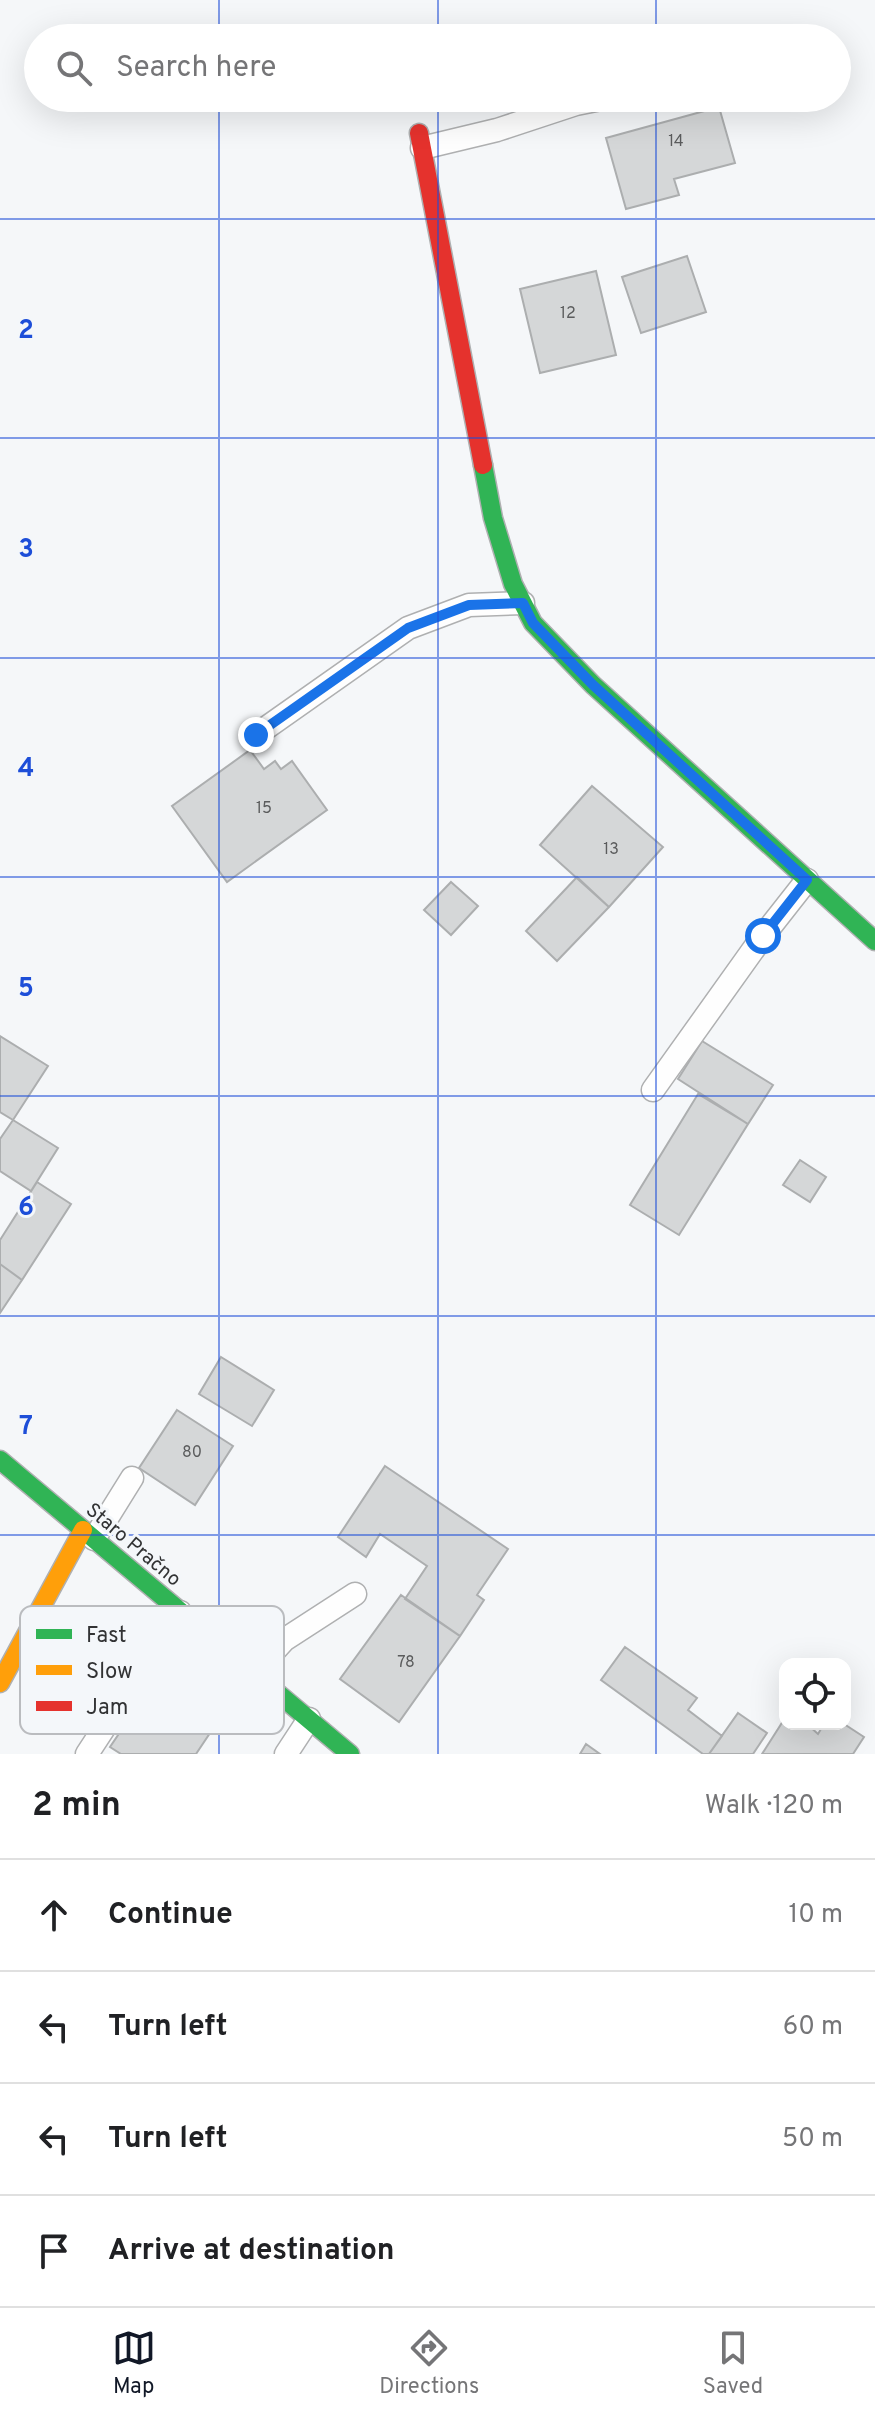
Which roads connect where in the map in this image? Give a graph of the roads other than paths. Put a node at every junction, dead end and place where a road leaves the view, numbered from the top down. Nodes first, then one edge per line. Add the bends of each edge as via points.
1 (552, 112) edge
2 (420, 141) joint
3 (523, 603) junction
4 (256, 735) dead end
5 (807, 880) junction
6 (875, 941) edge
7 (653, 1090) dead end
8 (0, 1460) edge
9 (132, 1478) dead end
10 (88, 1534) junction
11 (355, 1594) dead end
12 (45, 1606) edge
13 (173, 1606) edge
14 (284, 1640) edge
15 (20, 1649) edge
16 (0, 1683) edge
17 (284, 1698) edge
18 (309, 1719) junction
19 (100, 1734) edge
20 (87, 1754) edge
21 (286, 1754) edge
22 (350, 1754) edge

1 - 2 lane via 497,130
2 - 3 street via 493,518
3 - 4 lane via 469,605 408,628
3 - 5 street via 533,623 593,685
5 - 6 street
5 - 7 lane
8 - 10 street, Staro Pračno
9 - 10 lane
10 - 12 street
10 - 13 street, Staro Pračno
11 - 14 lane
15 - 16 street
17 - 18 street, Staro Pračno
18 - 21 lane
18 - 22 street, Staro Pračno
19 - 20 lane

